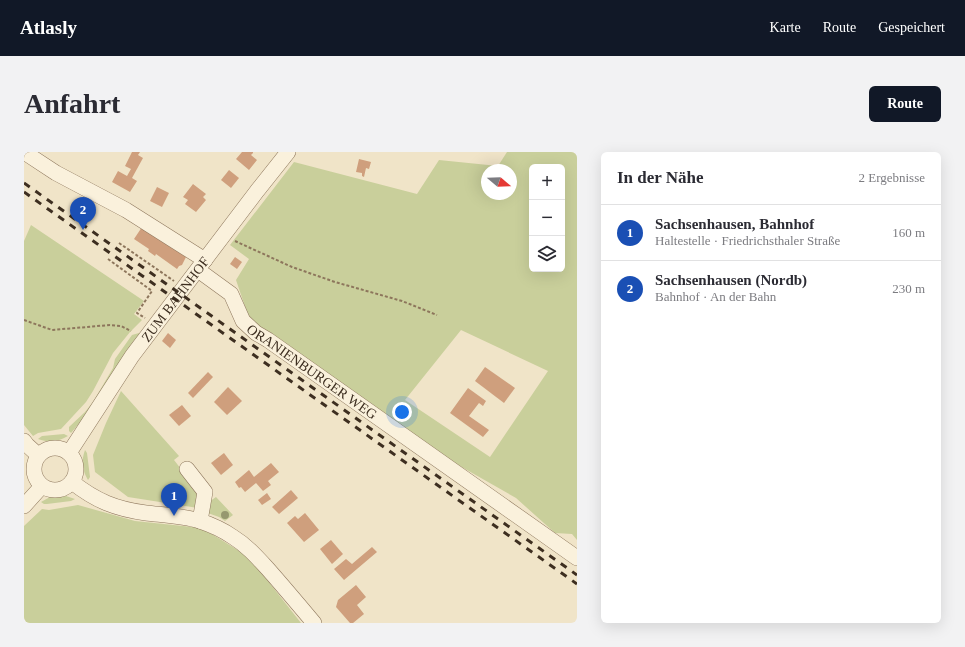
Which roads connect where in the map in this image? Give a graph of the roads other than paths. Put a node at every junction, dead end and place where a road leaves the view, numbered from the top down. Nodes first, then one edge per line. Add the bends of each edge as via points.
1 (288, 152) edge
2 (25, 153) edge
3 (202, 265) junction
4 (24, 441) edge
5 (69, 453) junction
6 (38, 455) junction
7 (187, 469) dead end
8 (72, 482) junction
9 (42, 486) junction
10 (24, 506) edge
11 (200, 521) junction
12 (577, 558) edge
13 (314, 623) edge

1 - 3 street, ZUM BAHNHOF
2 - 3 street, ORANIENBURGER WEG via 56,173 126,210
3 - 5 street, ZUM BAHNHOF via 132,356
3 - 12 street, ORANIENBURGER WEG via 231,294 243,321 256,333
4 - 6 street
5 - 6 street via 53,447
5 - 8 street via 76,464
6 - 9 street via 33,468 34,475
7 - 11 street via 205,492
8 - 9 street via 61,490 54,491
8 - 11 street via 93,498 113,507
9 - 10 street
11 - 13 street via 221,529 251,550

